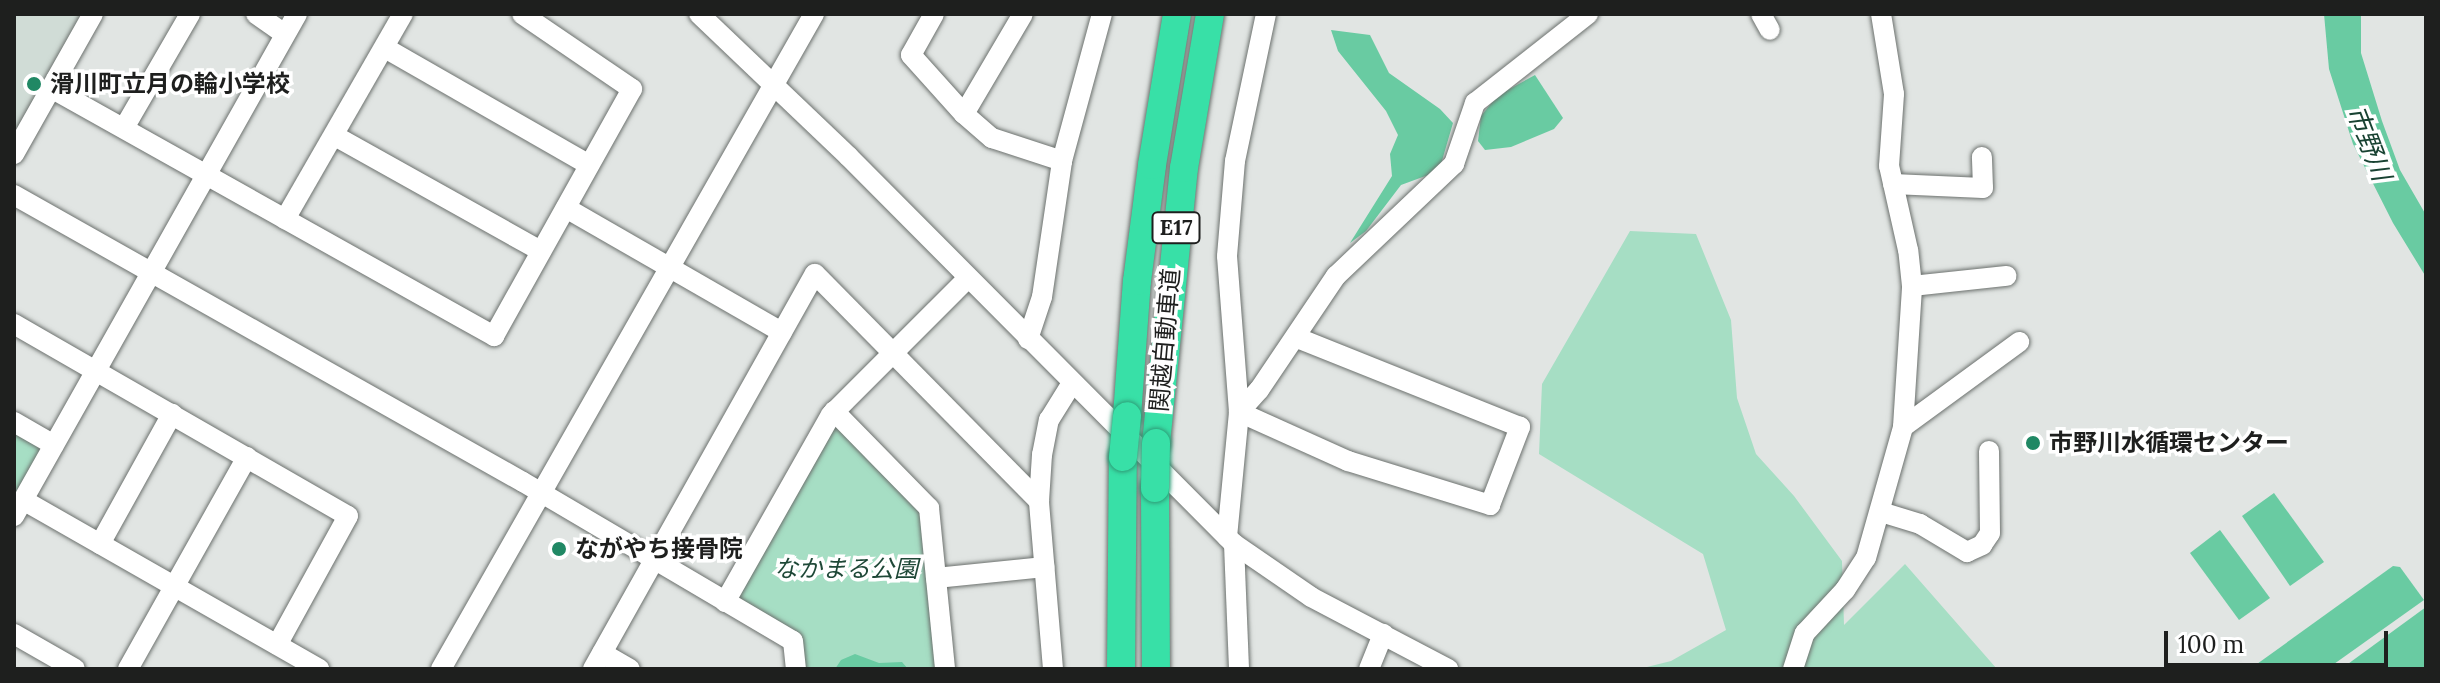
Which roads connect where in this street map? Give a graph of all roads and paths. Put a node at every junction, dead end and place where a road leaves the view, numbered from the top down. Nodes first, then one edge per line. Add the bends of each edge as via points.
1 (93, 14) edge
2 (190, 14) edge
3 (256, 14) edge
4 (297, 14) edge
5 (403, 14) edge
6 (522, 14) edge
7 (699, 14) edge
8 (814, 14) edge
9 (934, 14) edge
10 (1023, 14) edge
11 (1102, 14) edge
12 (1177, 14) edge
13 (1210, 14) edge
14 (1266, 14) edge
15 (1588, 14) edge
16 (1881, 14) edge
17 (285, 34) junction
18 (385, 48) junction
19 (774, 85) junction
20 (51, 88) junction
21 (964, 114) junction
22 (124, 128) junction
23 (335, 136) junction
24 (14, 154) edge
25 (1982, 157) dead end
26 (1062, 161) junction
27 (589, 165) junction
28 (206, 175) junction
29 (1893, 184) junction
30 (14, 195) edge
31 (566, 208) junction
32 (285, 219) junction
33 (541, 251) junction
34 (668, 267) junction
35 (151, 273) junction
36 (2006, 276) dead end
37 (968, 278) junction
38 (1912, 286) junction
39 (14, 324) edge
40 (782, 332) junction
41 (1295, 337) junction
42 (1028, 339) junction
43 (2019, 342) dead end
44 (893, 353) junction
45 (96, 371) junction
46 (1072, 383) junction
47 (834, 411) junction
48 (1239, 412) junction
49 (172, 414) junction
50 (14, 422) edge
51 (1903, 427) junction
52 (54, 445) junction
53 (1989, 451) dead end
54 (247, 457) junction
55 (541, 493) junction
56 (1039, 501) junction
57 (18, 508) edge
58 (1881, 512) junction
59 (1231, 541) junction
60 (100, 544) junction
61 (654, 560) junction
62 (1044, 567) junction
63 (936, 578) junction
64 (174, 586) junction
65 (725, 602) junction
66 (14, 634) edge
67 (1383, 634) junction
68 (277, 645) junction
69 (597, 661) edge
70 (75, 669) edge
71 (128, 669) edge
72 (319, 669) edge
73 (441, 669) edge
74 (630, 669) edge
75 (796, 669) edge
76 (945, 669) edge
77 (1053, 669) edge
78 (1121, 669) edge
79 (1156, 669) edge
80 (1239, 669) edge
81 (1369, 669) edge
82 (1448, 669) edge
83 (1793, 669) edge

1 - 20 street
2 - 22 street
3 - 17 street
4 - 17 street
5 - 18 street
6 - 27 street via 632,89
7 - 19 street
8 - 19 street
9 - 21 street via 911,55
10 - 21 street
11 - 26 street
12 - 78 highway, 関越自動車道 / E17, bridge via 1148,194 1123,457
13 - 79 highway, 関越自動車道 / E17, bridge via 1184,168 1156,443
14 - 48 street via 1235,161 1227,256
15 - 41 street via 1475,103 1454,164 1336,276
16 - 29 street via 1894,94 1889,166
17 - 28 street
18 - 23 street
18 - 27 street
19 - 34 street
19 - 37 street
20 - 22 street
20 - 24 street
21 - 26 street via 992,138
22 - 28 street
23 - 32 street
23 - 33 street
25 - 29 street via 1983,188
26 - 42 street via 1042,297
27 - 31 street
28 - 32 street
28 - 35 street
29 - 38 street
30 - 35 street
31 - 33 street
31 - 34 street
32 - 33 street via 494,336
34 - 40 street
34 - 55 street
35 - 45 street
35 - 55 street
36 - 38 street
37 - 42 street
37 - 44 street
38 - 51 street
39 - 45 street
40 - 44 street via 815,274
40 - 61 street
41 - 48 street
41 - 48 street via 1520,427 1490,505 1348,461
42 - 46 street
43 - 51 street
44 - 47 street
44 - 56 street
45 - 49 street
45 - 52 street
46 - 56 street via 1049,420
46 - 59 street
47 - 63 street via 929,508
47 - 65 street
48 - 59 street
49 - 54 street
49 - 60 street
50 - 52 street
51 - 58 street
52 - 57 street
53 - 58 street via 1990,533 1982,545 1967,552 1920,524
54 - 64 street
54 - 68 street via 348,516
55 - 61 street
55 - 73 street
56 - 62 street
57 - 60 street
58 - 83 street via 1866,558 1805,633
59 - 67 street via 1311,597
59 - 80 street
60 - 64 street
61 - 65 street
61 - 69 street
62 - 63 street
62 - 77 street
63 - 76 street
64 - 68 street
64 - 71 street
65 - 75 street via 793,641
66 - 70 street
67 - 81 street
67 - 82 street
68 - 72 street
69 - 74 street

